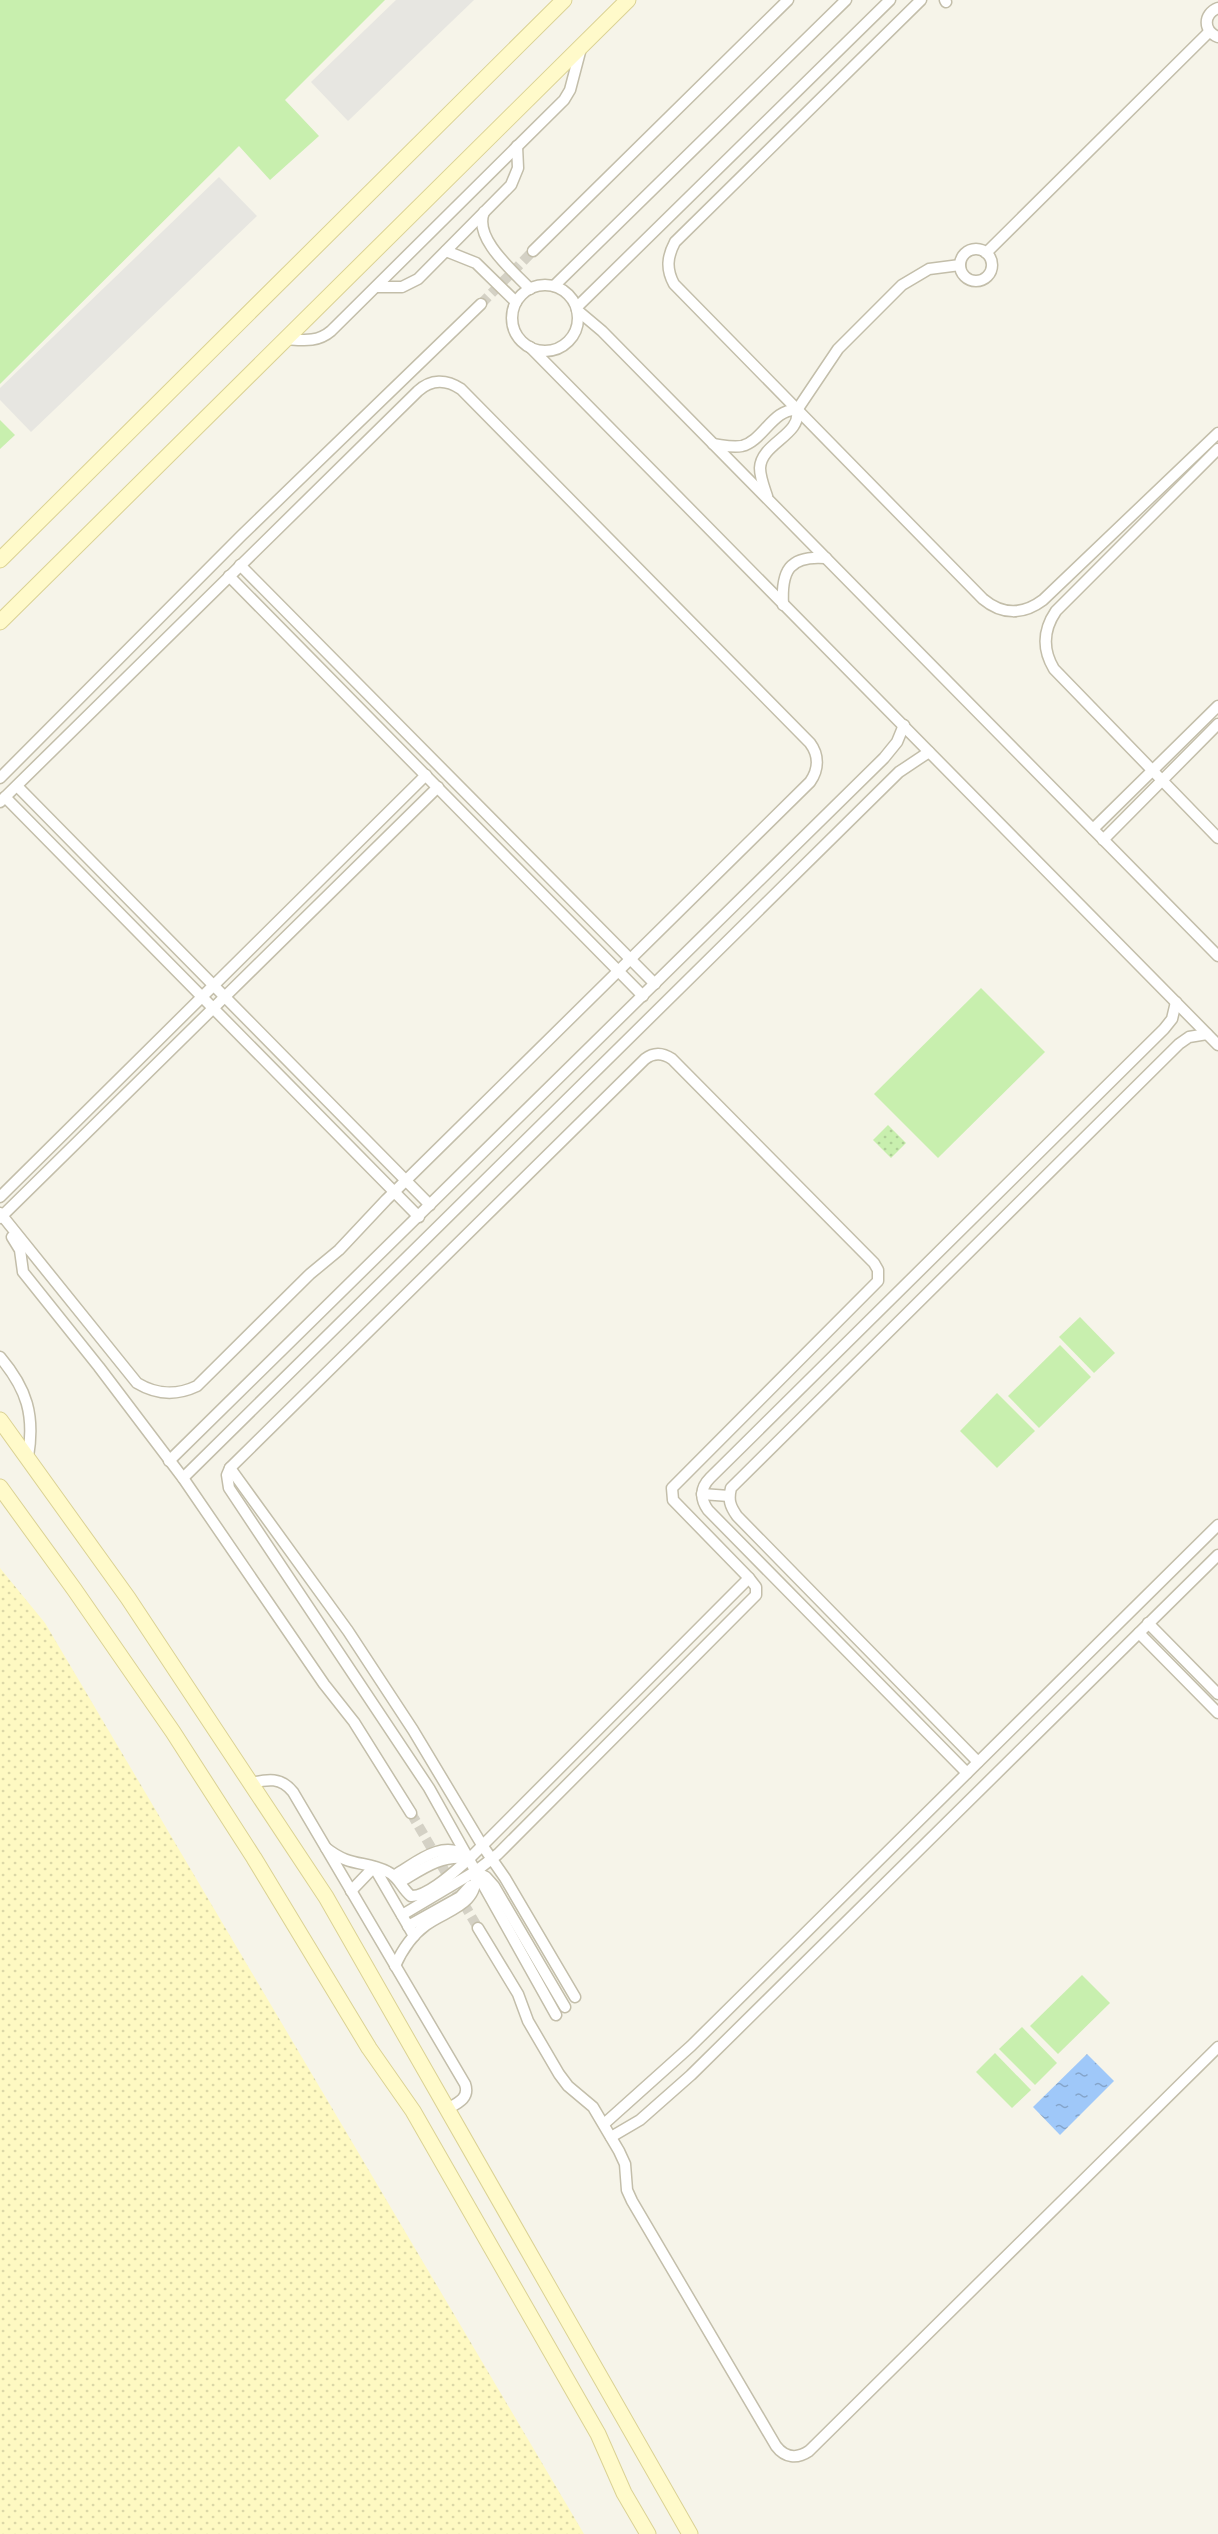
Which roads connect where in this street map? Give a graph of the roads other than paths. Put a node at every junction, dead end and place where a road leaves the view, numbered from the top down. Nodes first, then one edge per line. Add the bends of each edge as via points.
1 (564, 0) edge
2 (628, 0) edge
3 (788, 0) edge
4 (846, 0) edge
5 (890, 0) edge
6 (921, 0) edge
7 (1218, 8) edge
8 (1214, 35) edge
9 (581, 46) junction
10 (517, 146) junction
11 (484, 212) junction
12 (492, 248) junction
13 (446, 251) junction
14 (532, 251) tunnel mouth
15 (986, 253) junction
16 (476, 263) junction
17 (960, 265) junction
18 (554, 286) junction
19 (376, 287) junction
20 (530, 289) junction
21 (516, 302) junction
22 (481, 304) tunnel mouth
23 (577, 308) junction
24 (285, 339) junction
25 (530, 347) junction
26 (796, 410) junction
27 (762, 433) junction
28 (1218, 433) edge
29 (713, 444) junction
30 (773, 445) junction
31 (1218, 449) edge
32 (768, 500) junction
33 (826, 558) junction
34 (0, 560) edge
35 (240, 565) junction
36 (229, 576) junction
37 (783, 604) junction
38 (0, 622) edge
39 (326, 651) junction
40 (314, 662) junction
41 (1218, 706) edge
42 (1218, 724) edge
43 (904, 725) junction
44 (929, 752) junction
45 (1152, 770) junction
46 (426, 775) junction
47 (0, 778) edge
48 (1162, 780) junction
49 (17, 786) junction
50 (438, 787) junction
51 (3, 800) edge
52 (1093, 830) junction
53 (1218, 838) edge
54 (1103, 840) junction
55 (772, 867) junction
56 (787, 882) junction
57 (1218, 956) edge
58 (630, 959) junction
59 (618, 971) junction
60 (655, 984) junction
61 (214, 986) junction
62 (643, 996) junction
63 (202, 997) junction
64 (225, 997) junction
65 (1176, 1002) junction
66 (213, 1008) junction
67 (1207, 1034) junction
68 (1218, 1045) edge
69 (550, 1087) junction
70 (565, 1102) junction
71 (1083, 1109) junction
72 (1097, 1124) junction
73 (405, 1181) junction
74 (394, 1192) junction
75 (0, 1197) edge
76 (430, 1205) junction
77 (419, 1216) junction
78 (1, 1218) edge
79 (291, 1341) junction
80 (307, 1356) junction
81 (0, 1357) edge
82 (0, 1420) edge
83 (746, 1443) junction
84 (28, 1457) junction
85 (760, 1458) junction
86 (169, 1461) junction
87 (230, 1468) junction
88 (183, 1478) junction
89 (0, 1487) edge
90 (702, 1494) junction
91 (729, 1496) junction
92 (1218, 1525) edge
93 (290, 1547) junction
94 (1218, 1555) edge
95 (274, 1556) junction
96 (749, 1578) junction
97 (1148, 1623) junction
98 (1139, 1633) junction
99 (1218, 1694) edge
100 (1032, 1709) junction
101 (1218, 1713) edge
102 (1047, 1723) junction
103 (978, 1762) junction
104 (967, 1773) junction
105 (251, 1783) junction
106 (411, 1813) tunnel mouth
107 (466, 1818) junction
108 (450, 1825) junction
109 (482, 1845) junction
110 (326, 1848) junction
111 (469, 1859) junction
112 (491, 1859) junction
113 (877, 1862) junction
114 (374, 1867) junction
115 (476, 1871) junction
116 (892, 1876) junction
117 (397, 1879) junction
118 (351, 1891) junction
119 (402, 1915) junction
120 (478, 1928) tunnel mouth
121 (411, 1931) junction
122 (395, 1966) junction
123 (575, 1997) dead end
124 (565, 2007) dead end
125 (556, 2015) dead end
126 (1218, 2047) edge
127 (663, 2073) junction
128 (677, 2088) junction
129 (447, 2109) junction
130 (604, 2124) junction
131 (611, 2137) junction
132 (648, 2534) edge
133 (690, 2534) edge

1 - 34 main road
2 - 9 main road
3 - 14 street
4 - 18 street
5 - 23 street
6 - 26 street via 671,250 668,267 674,284
7 - 8 street via 1208,15 1206,24
8 - 15 street
9 - 10 street via 567,95
9 - 24 main road
10 - 11 street via 515,180
10 - 19 street
11 - 12 street via 483,228
11 - 13 street
12 - 16 street
12 - 20 street
13 - 16 street
13 - 19 street via 411,284
15 - 17 street via 970,251
15 - 17 street via 991,261 990,271 980,280 966,277
16 - 21 street
17 - 26 street via 929,269 902,285 838,349
18 - 20 street
18 - 23 street via 568,294
19 - 24 street via 325,336 310,341
20 - 21 street
21 - 25 street via 514,327
22 - 47 street via 242,535
23 - 25 street via 576,328 566,344 548,351
23 - 29 street
24 - 38 main road
25 - 37 street
26 - 27 street via 783,412
26 - 28 street via 983,599 1012,612 1042,600
26 - 30 street via 796,423
27 - 29 street via 743,446
27 - 30 street via 771,438
29 - 32 street
30 - 32 street via 760,470
31 - 45 street via 1056,611 1046,629 1046,650 1054,669
32 - 33 street
33 - 37 street via 804,558 792,565 784,577
33 - 52 street
35 - 36 street
35 - 39 street
35 - 58 street via 422,387 433,382 450,383 477,406 810,743 816,754 817,766 810,782
36 - 40 street
36 - 49 street
37 - 43 street
39 - 40 street
39 - 58 street
40 - 46 street
41 - 45 street
42 - 48 street
43 - 44 street
43 - 55 street via 884,758
44 - 56 street via 899,772
44 - 65 street
45 - 48 street
45 - 52 street
46 - 50 street
46 - 61 street
48 - 53 street
48 - 54 street
49 - 51 street
49 - 61 street
50 - 59 street
50 - 64 street
51 - 63 street
52 - 54 street
54 - 57 street
55 - 56 street
55 - 60 street
56 - 70 street
58 - 59 street
58 - 60 street
59 - 62 street
59 - 73 street
60 - 62 street
61 - 63 street
61 - 64 street
62 - 69 street
63 - 66 street
63 - 75 street
64 - 66 street
64 - 73 street
65 - 67 street
65 - 71 street via 1168,1024
66 - 74 street
66 - 78 street
67 - 68 street
67 - 72 street via 1184,1040
69 - 70 street
69 - 76 street
70 - 80 street
71 - 72 street
71 - 83 street
72 - 85 street
73 - 74 street
73 - 76 street
74 - 77 street
74 - 78 street via 209,1376 174,1393 151,1390 132,1377
76 - 77 street
77 - 79 street
78 - 86 street via 18,1246 23,1272
79 - 80 street
79 - 86 street
80 - 88 street
81 - 84 street via 17,1378 26,1398 31,1434
82 - 84 main road
83 - 85 street
83 - 90 street via 706,1482
84 - 105 main road
85 - 91 street via 736,1481
86 - 88 street
87 - 93 street
87 - 95 street via 227,1484
87 - 96 street via 645,1059 663,1054 874,1263 879,1274 873,1288 672,1488 673,1500
88 - 106 street via 354,1722
89 - 132 main road via 185,1751 339,2001 413,2111 598,2434 624,2493
90 - 91 street
90 - 104 street via 708,1510
91 - 103 street via 736,1516
92 - 100 street
93 - 95 street
93 - 107 street via 406,1720
94 - 97 street
95 - 108 street via 422,1776
96 - 109 street
96 - 112 street via 756,1587 753,1598
97 - 98 street
97 - 99 street
98 - 101 street
98 - 102 street
100 - 102 street
100 - 103 street
102 - 116 street
103 - 104 street
104 - 113 street
105 - 110 street via 273,1779 286,1785
105 - 129 main road via 326,1897
107 - 108 street
107 - 109 street
108 - 111 street
109 - 111 street
109 - 112 street
110 - 114 street via 350,1863
110 - 118 street
111 - 115 street
111 - 117 street via 455,1850 444,1849
111 - 117 street via 416,1896 409,1895
112 - 115 street
112 - 123 street
113 - 116 street
113 - 127 street
114 - 117 street
114 - 118 street
114 - 119 street
115 - 119 street
115 - 121 street via 467,1901
115 - 124 street via 494,1886
115 - 125 street
116 - 128 street
118 - 122 street
119 - 121 street
120 - 130 street via 559,2074 589,2102
121 - 122 street
122 - 129 street via 466,2087 464,2098
126 - 131 street via 809,2451 797,2456 785,2455 776,2446 632,2201 625,2164
127 - 128 street
127 - 130 street
128 - 131 street via 640,2120
129 - 133 main road
130 - 131 street

